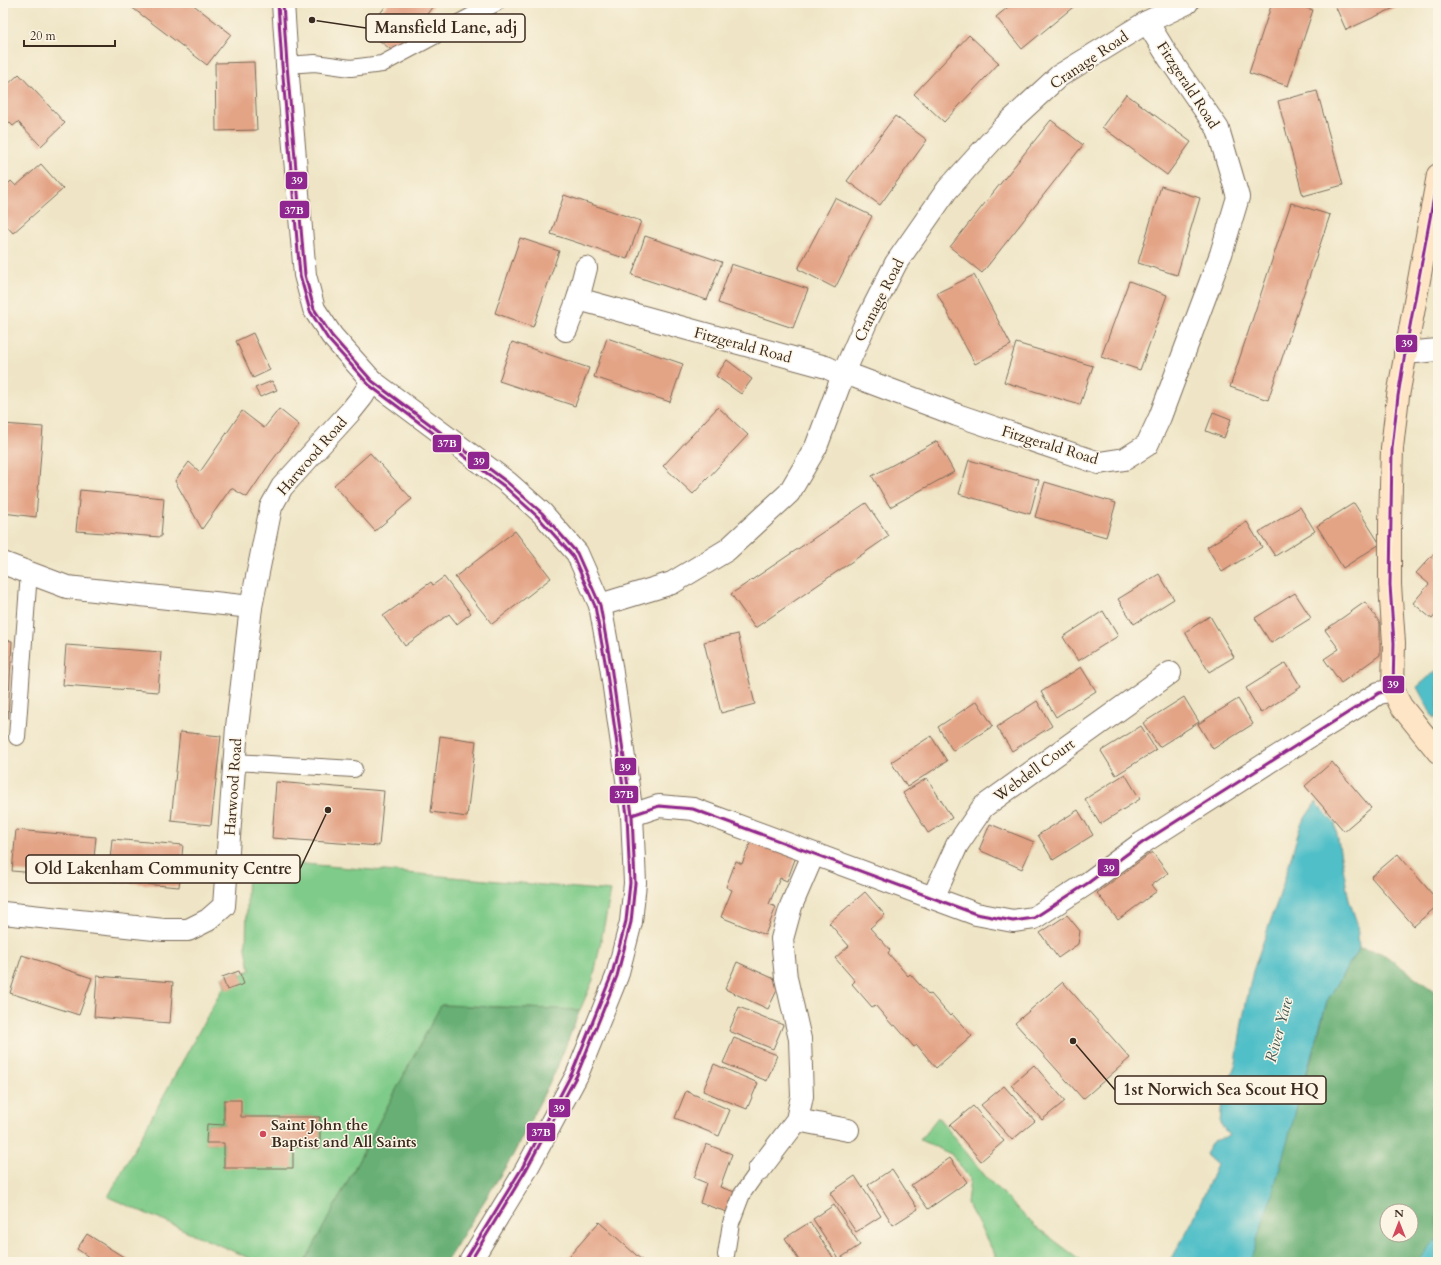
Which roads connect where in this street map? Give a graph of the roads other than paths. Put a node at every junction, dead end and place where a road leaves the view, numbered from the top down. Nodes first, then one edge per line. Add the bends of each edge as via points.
1 (283, 3) edge
2 (496, 3) edge
3 (1187, 3) edge
4 (1147, 22) junction
5 (286, 65) junction
6 (1438, 175) edge
7 (586, 268) dead end
8 (578, 299) junction
9 (566, 330) dead end
10 (1438, 350) edge
11 (1405, 353) junction
12 (843, 375) junction
13 (372, 381) junction
14 (3, 563) edge
15 (29, 572) junction
16 (600, 605) junction
17 (251, 607) junction
18 (1170, 673) dead end
19 (1397, 698) junction
20 (18, 737) dead end
21 (1438, 752) edge
22 (234, 762) junction
23 (354, 769) dead end
24 (632, 815) junction
25 (813, 854) junction
26 (933, 898) junction
27 (3, 913) edge
28 (797, 1120) junction
29 (848, 1130) dead end
30 (759, 1170) joint
31 (726, 1256) dead end
32 (470, 1262) edge

1 - 5 street
2 - 5 lane via 382,64 351,68 315,63
3 - 4 street, Cranage Road
4 - 12 street, Cranage Road via 1059,76 1005,126 948,190 896,263
4 - 12 street, Fitzgerald Road via 1218,129 1238,197 1221,254 1160,417 1147,445 1125,459 1099,463 957,415 856,377
5 - 13 street via 305,275 314,309 332,336
6 - 11 street
7 - 8 street
8 - 9 street
8 - 12 street, Fitzgerald Road via 826,367
10 - 11 street
11 - 19 street via 1392,455 1390,524 1390,585
12 - 16 street, Cranage Road via 816,446 790,493 728,550 703,565 672,583
13 - 16 street via 506,482 542,513 577,554
13 - 17 street, Harwood Road via 350,412 282,487 271,507
14 - 15 street
15 - 17 street via 67,587
15 - 20 lane
16 - 24 street
17 - 22 street, Harwood Road
18 - 26 street, Webdell Court via 983,807 957,845
19 - 21 street
19 - 26 street via 1378,693 1142,843 1088,883 1034,918 1013,921 984,916
22 - 23 lane
22 - 27 street, Harwood Road via 224,906 208,920 188,930 164,930
24 - 25 street via 659,806 693,809
24 - 32 street via 635,883 631,922 617,976 577,1075 526,1170
25 - 26 street
25 - 28 street via 791,906 782,939 786,978 800,1038 802,1096
28 - 29 street
28 - 30 street
30 - 31 lane via 742,1194 731,1223

